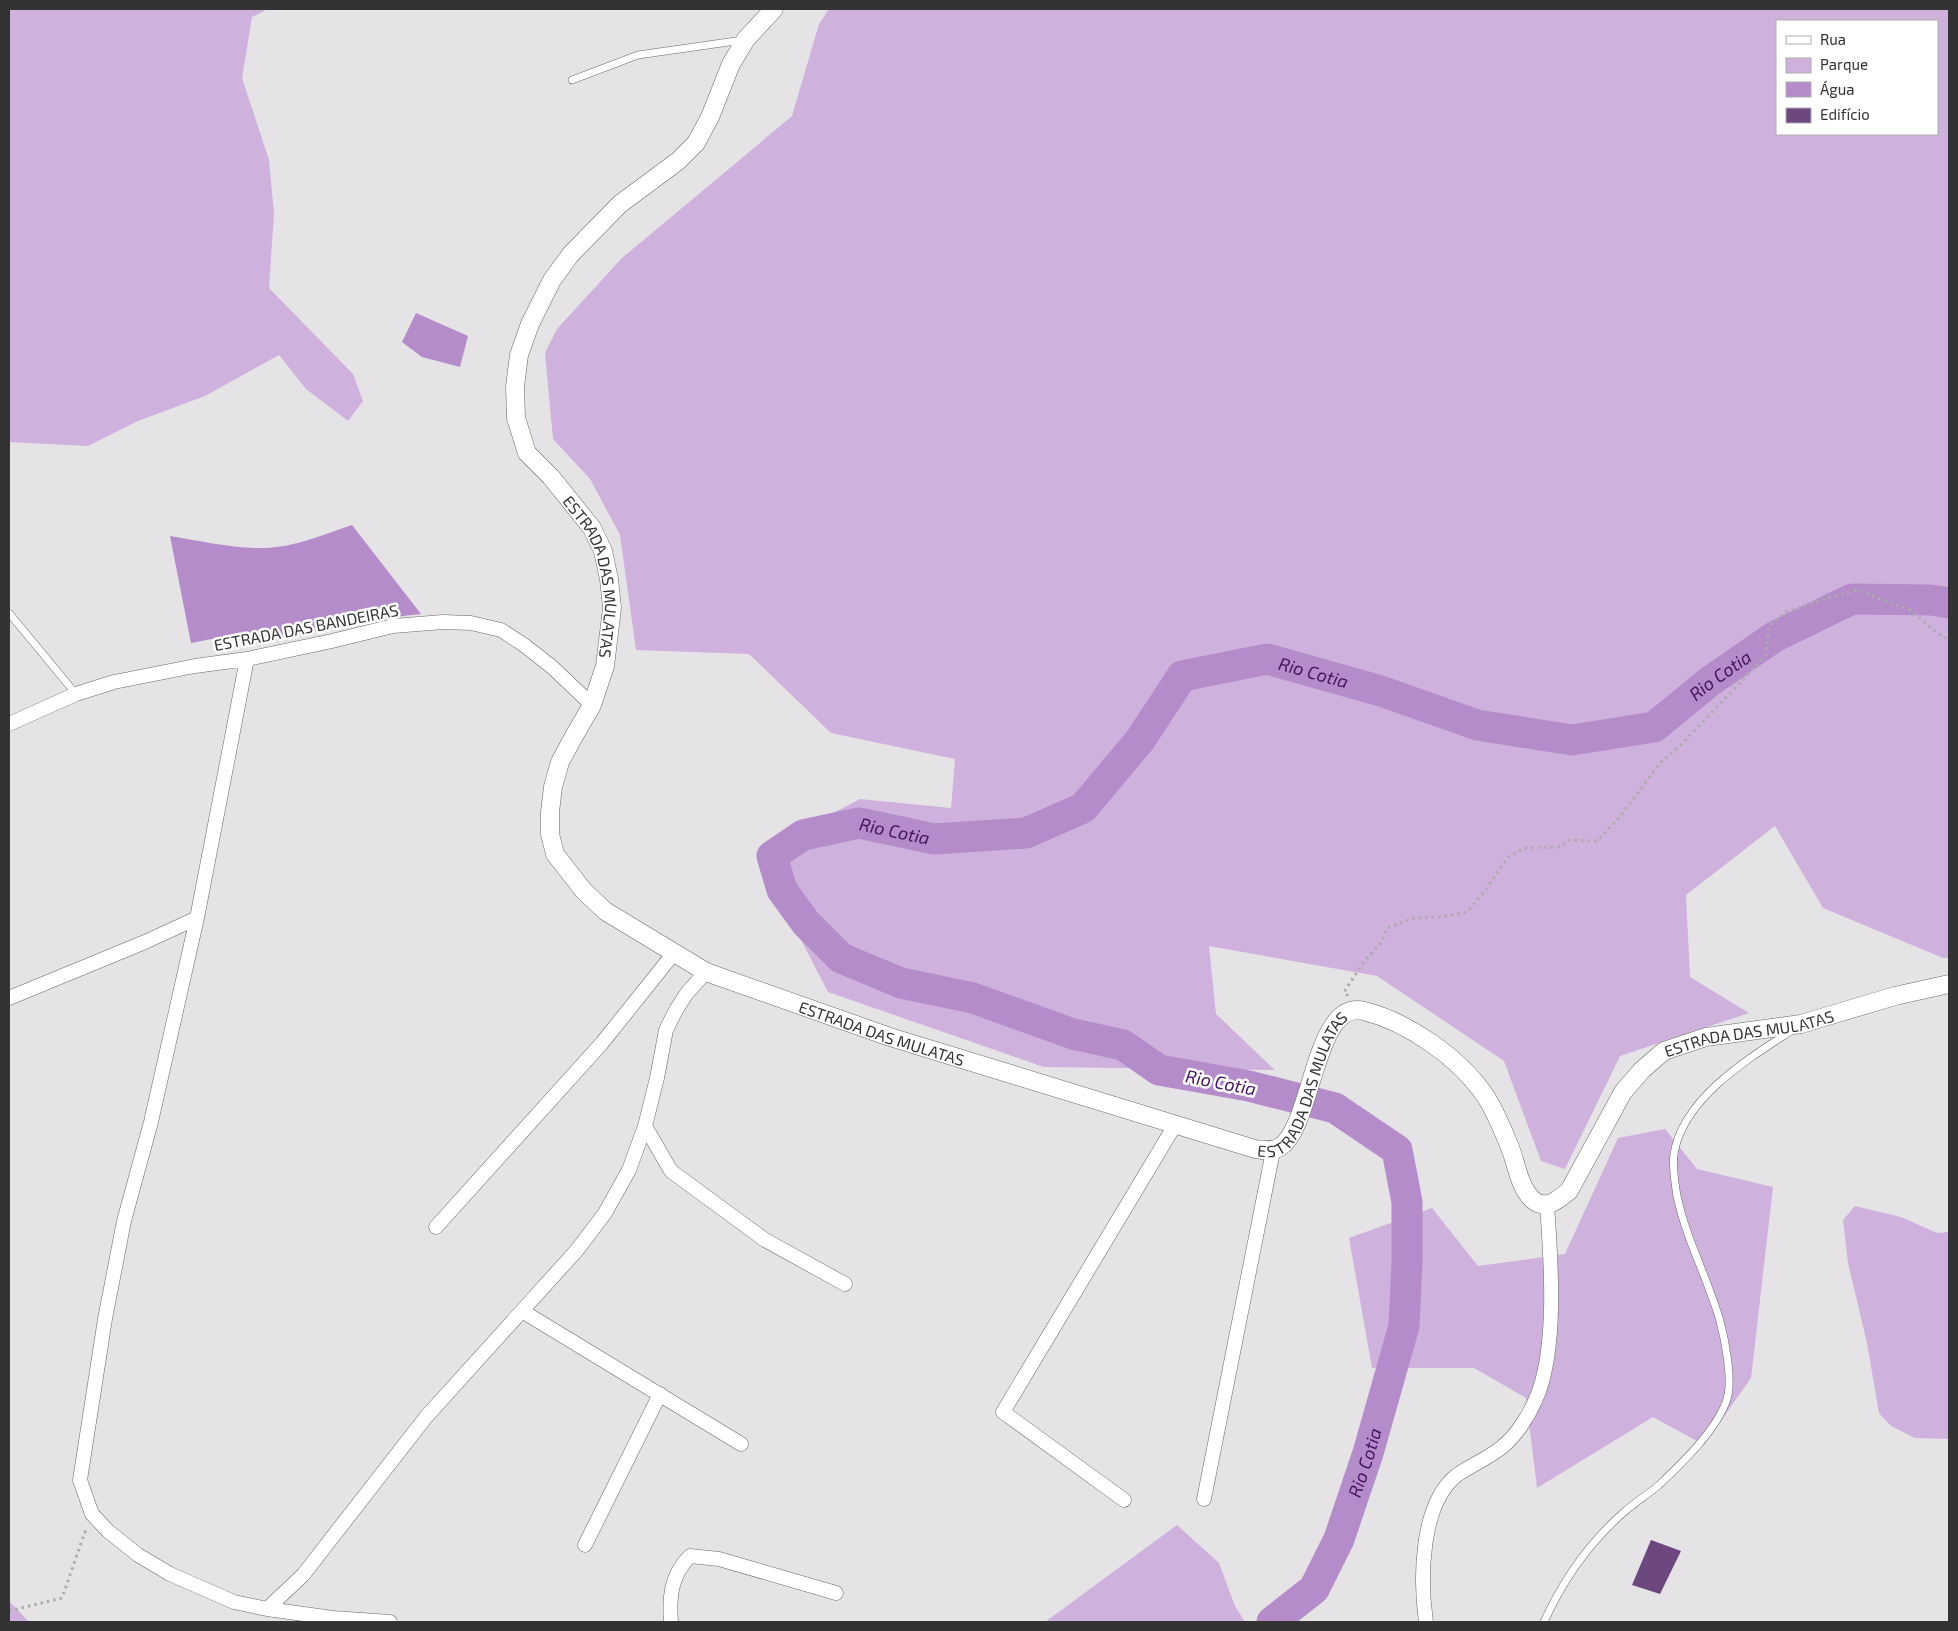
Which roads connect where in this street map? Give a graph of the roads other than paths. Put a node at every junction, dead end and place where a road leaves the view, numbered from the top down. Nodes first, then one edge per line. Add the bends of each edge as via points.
1 (774, 9) edge
2 (746, 39) junction
3 (572, 80) dead end
4 (9, 613) edge
5 (247, 659) junction
6 (76, 694) junction
7 (592, 705) junction
8 (9, 724) edge
9 (198, 918) junction
10 (674, 953) junction
11 (706, 972) junction
12 (1949, 984) edge
13 (9, 998) edge
14 (1801, 1024) junction
15 (1175, 1125) junction
16 (645, 1126) junction
17 (1273, 1150) junction
18 (1547, 1205) junction
19 (436, 1227) dead end
20 (844, 1284) dead end
21 (522, 1311) junction
22 (660, 1394) junction
23 (740, 1444) dead end
24 (1204, 1499) dead end
25 (1124, 1500) dead end
26 (585, 1544) dead end
27 (836, 1593) dead end
28 (267, 1609) junction
29 (390, 1622) edge
30 (671, 1622) edge
31 (1426, 1622) edge
32 (1544, 1622) edge

1 - 2 street, ESTRADA DAS MULATAS
2 - 3 lane via 638,55
2 - 7 street, ESTRADA DAS MULATAS via 731,64 710,118 696,143 678,161 620,204 571,254 552,280 519,354 516,418 527,453 592,528 603,551 610,579 610,638
4 - 6 lane
5 - 6 street, ESTRADA DAS BANDEIRAS via 114,682
5 - 7 street, ESTRADA DAS BANDEIRAS via 393,626 443,622 471,624 501,630 524,645
5 - 9 street
6 - 8 street, ESTRADA DAS BANDEIRAS
7 - 10 street, ESTRADA DAS MULATAS via 560,762 550,812 550,834 555,854 583,890 605,911
9 - 13 street
9 - 28 street via 151,1122 124,1221 80,1480 92,1514 138,1555 170,1574 234,1602
10 - 11 street, ESTRADA DAS MULATAS
10 - 19 street via 602,1043
11 - 15 street, ESTRADA DAS MULATAS via 890,1037
11 - 16 street via 683,998 666,1030
12 - 14 street, ESTRADA DAS MULATAS via 1895,996
14 - 18 street, ESTRADA DAS MULATAS via 1706,1037 1664,1051 1623,1092 1569,1190 1556,1202
14 - 32 lane via 1747,1060 1714,1088 1694,1110 1674,1154 1677,1196 1724,1337 1727,1399 1713,1426 1688,1455 1592,1544 1556,1594
15 - 17 street, ESTRADA DAS MULATAS via 1255,1149
15 - 25 street via 1004,1412
16 - 20 street via 671,1171 765,1240
16 - 21 street via 629,1170 605,1213 577,1250
17 - 18 street, ESTRADA DAS MULATAS via 1282,1146 1292,1134 1330,1030 1338,1017 1350,1011 1363,1011 1428,1040 1471,1077 1497,1116 1523,1189 1535,1202
17 - 24 street
18 - 31 street via 1550,1332 1544,1372 1535,1401 1518,1431 1502,1447 1456,1476 1439,1496 1430,1516 1425,1550
21 - 22 street
21 - 28 street via 426,1417 303,1575
22 - 23 street
22 - 26 street
27 - 30 street via 718,1559 690,1556 680,1566 673,1582 669,1605
28 - 29 street

